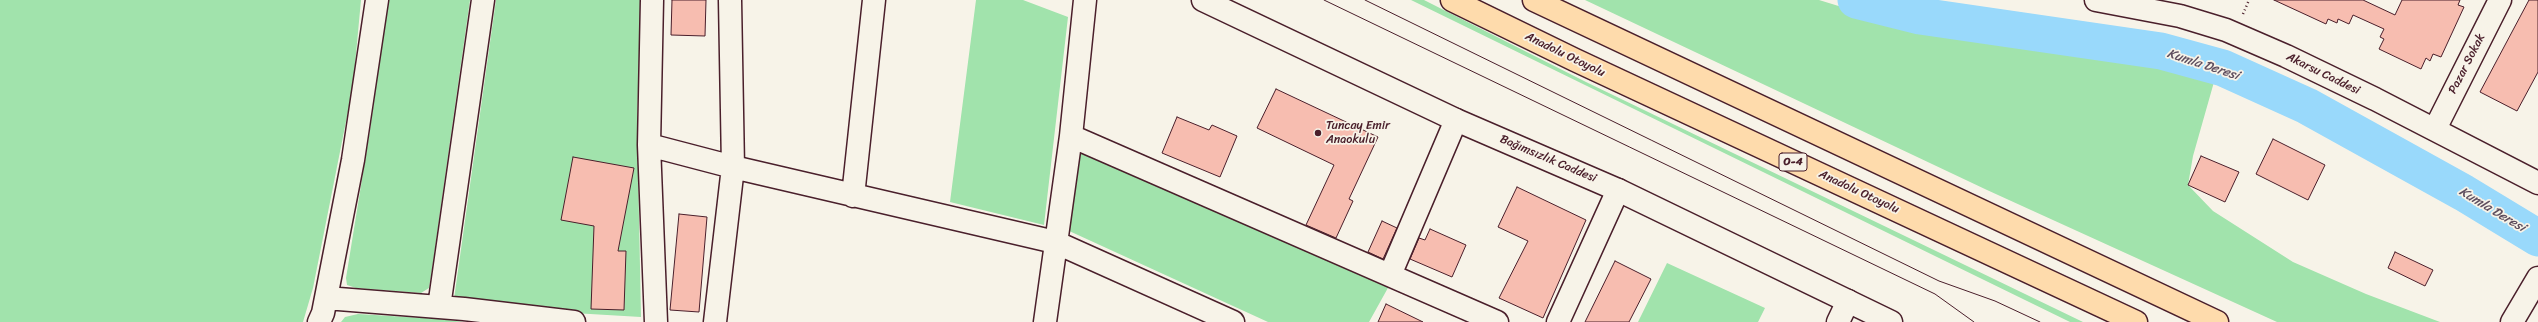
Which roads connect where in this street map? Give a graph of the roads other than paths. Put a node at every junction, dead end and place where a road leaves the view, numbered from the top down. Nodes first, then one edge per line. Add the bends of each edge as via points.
1 (377, 0) edge
2 (483, 0) edge
3 (652, 0) edge
4 (730, 0) edge
5 (874, 0) edge
6 (1085, 0) edge
7 (1203, 0) edge
8 (1452, 0) edge
9 (1534, 0) edge
10 (2096, 0) edge
11 (2500, 0) edge
12 (1456, 120) junction
13 (2434, 128) junction
14 (1071, 136) junction
15 (649, 145) junction
16 (733, 167) junction
17 (2538, 183) edge
18 (1618, 190) junction
19 (853, 196) junction
20 (1055, 242) junction
21 (1390, 275) junction
22 (2538, 278) edge
23 (326, 298) junction
24 (1848, 301) junction
25 (439, 307) junction
26 (319, 322) edge
27 (574, 322) edge
28 (656, 322) edge
29 (715, 322) edge
30 (1045, 322) edge
31 (1233, 322) edge
32 (1497, 322) edge
33 (1558, 322) edge
34 (1838, 322) edge
35 (1891, 322) edge
36 (2136, 322) edge
37 (2217, 322) edge
38 (2512, 322) edge

1 - 23 street via 353,160
2 - 25 street
3 - 15 street
4 - 16 street
5 - 19 street
6 - 14 street
7 - 12 street, Bağımsızlık Caddesi
8 - 36 highway, Anadolu Otoyolu / O-4 via 1583,64
9 - 37 highway
10 - 13 street, Akarsu Caddesi via 2180,16 2226,30 2286,56
11 - 13 street, Pazar Sokak
12 - 18 street, Bağımsızlık Caddesi
12 - 21 street
13 - 17 street, Akarsu Caddesi
14 - 20 street
14 - 21 street
15 - 16 street
15 - 28 street
16 - 19 street
16 - 29 street
18 - 24 street, Bağımsızlık Caddesi
18 - 33 street
19 - 20 street
20 - 30 street
20 - 31 street
21 - 32 street
22 - 38 street
23 - 25 street
23 - 26 street
24 - 34 street
24 - 35 street, Bağımsızlık Caddesi
25 - 27 street

